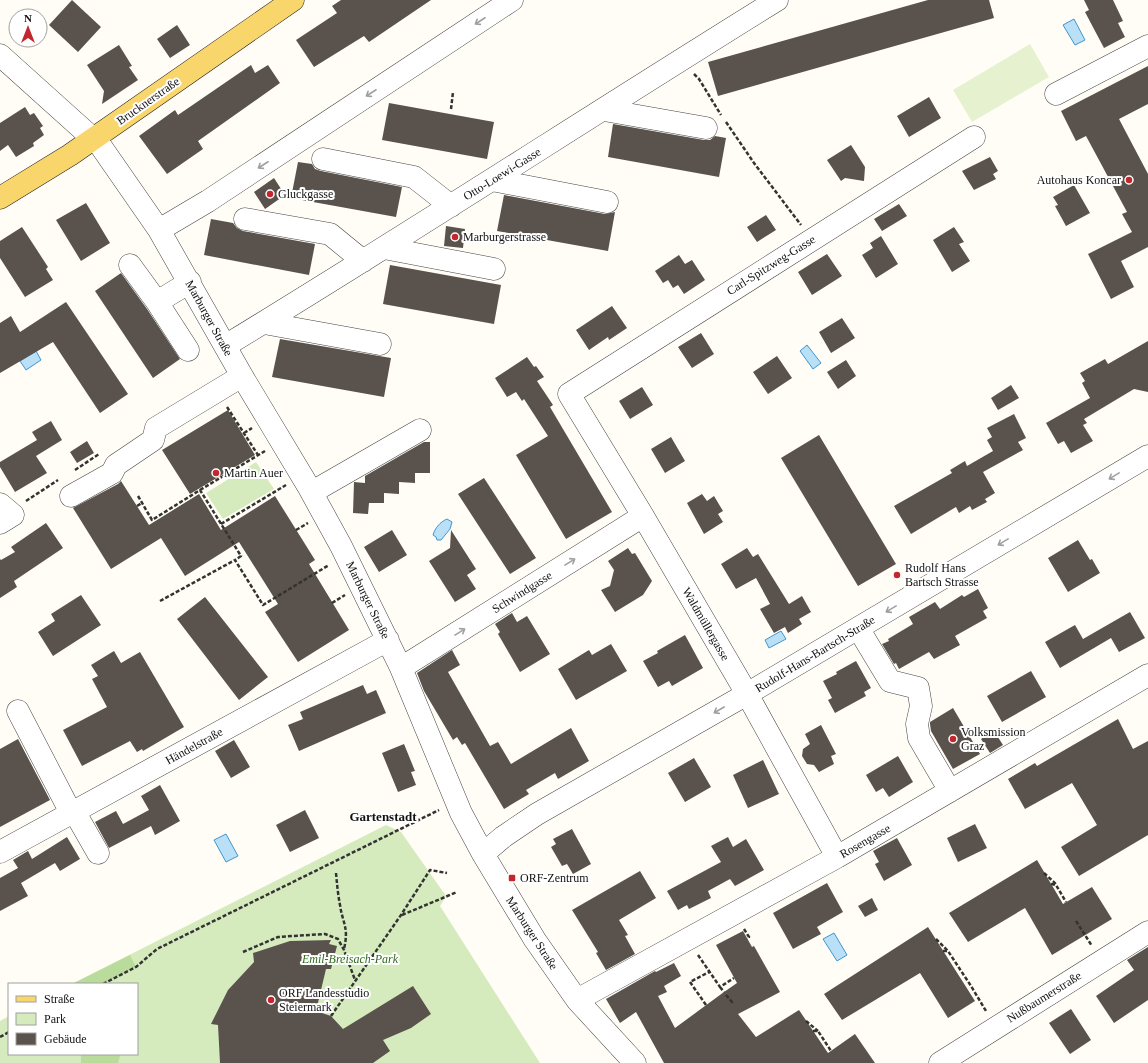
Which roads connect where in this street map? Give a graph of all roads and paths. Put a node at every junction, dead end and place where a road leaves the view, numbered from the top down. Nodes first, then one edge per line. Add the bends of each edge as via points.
1 (293, 0) edge
2 (512, 0) edge
3 (777, 0) edge
4 (1148, 46) edge
5 (0, 55) edge
6 (680, 60) junction
7 (453, 92) dead end
8 (1056, 94) dead end
9 (451, 109) dead end
10 (604, 110) junction
11 (706, 128) dead end
12 (974, 137) dead end
13 (92, 138) junction
14 (324, 160) dead end
15 (492, 180) junction
16 (0, 198) edge
17 (607, 202) dead end
18 (451, 206) junction
19 (245, 220) dead end
20 (159, 230) junction
21 (812, 239) junction
22 (384, 248) junction
23 (364, 261) junction
24 (130, 264) dead end
25 (494, 269) dead end
26 (190, 282) junction
27 (157, 302) junction
28 (264, 323) junction
29 (380, 344) dead end
30 (225, 346) junction
31 (188, 350) dead end
32 (242, 376) junction
33 (569, 394) joint
34 (222, 410) dead end
35 (420, 430) dead end
36 (271, 447) dead end
37 (258, 455) junction
38 (1148, 456) edge
39 (292, 482) dead end
40 (200, 490) junction
41 (312, 493) junction
42 (71, 496) dead end
43 (138, 496) dead end
44 (142, 503) junction
45 (137, 506) dead end
46 (643, 516) junction
47 (221, 524) junction
48 (235, 560) junction
49 (331, 563) dead end
50 (345, 594) dead end
51 (160, 601) dead end
52 (332, 603) dead end
53 (858, 628) junction
54 (388, 640) junction
55 (401, 668) junction
56 (1148, 675) edge
57 (747, 694) junction
58 (18, 711) dead end
59 (950, 791) junction
60 (440, 809) dead end
61 (73, 812) junction
62 (0, 852) edge
63 (98, 854) dead end
64 (483, 854) junction
65 (837, 857) junction
66 (336, 873) dead end
67 (447, 873) dead end
68 (1044, 873) dead end
69 (1051, 884) dead end
70 (1056, 885) junction
71 (457, 892) dead end
72 (1066, 902) dead end
73 (401, 915) junction
74 (1076, 921) dead end
75 (1148, 932) edge
76 (936, 939) dead end
77 (687, 940) junction
78 (1093, 946) dead end
79 (344, 950) junction
80 (943, 951) dead end
81 (948, 951) junction
82 (243, 952) dead end
83 (710, 972) junction
84 (734, 978) dead end
85 (356, 981) junction
86 (105, 983) edge
87 (720, 987) junction
88 (578, 1000) junction
89 (730, 1003) dead end
90 (706, 1005) dead end
91 (988, 1014) dead end
92 (331, 1016) dead end
93 (806, 1021) dead end
94 (814, 1031) dead end
95 (818, 1031) junction
96 (832, 1051) dead end
97 (635, 1063) edge
98 (940, 1063) edge

1 - 13 main road, Brucknerstraße
2 -> 20 street via 208,201
3 - 6 street, Otto-Loewi-Gasse
4 - 8 street
5 - 13 street, Marburger Straße
6 - 10 street, Otto-Loewi-Gasse
6 - 21 path via 699,79 734,135
7 - 9 path
10 - 11 street
10 - 15 street, Otto-Loewi-Gasse
12 - 21 street, Carl-Spitzweg-Gasse
13 - 16 main road, Brucknerstraße via 70,155
13 - 20 street, Marburger Straße via 104,151
14 - 18 street via 414,177
15 - 17 street
15 - 18 street, Otto-Loewi-Gasse
18 - 22 street, Otto-Loewi-Gasse
19 - 23 street via 330,234
20 - 26 street, Marburger Straße
21 - 33 street, Carl-Spitzweg-Gasse
22 - 23 street, Otto-Loewi-Gasse
22 - 25 street
23 - 28 street, Otto-Loewi-Gasse
24 - 27 street
26 - 27 street
26 - 30 street, Marburger Straße
27 - 31 street
28 - 29 street
28 - 30 street, Otto-Loewi-Gasse
30 - 32 street, Marburger Straße
32 - 41 street, Marburger Straße
32 - 42 street via 156,428 153,440 116,465 112,474
33 - 46 street, Waldmüllergasse
34 - 37 path via 228,407
35 - 41 street
36 - 37 path
37 - 40 path
38 -> 53 street, Rudolf-Hans-Bartsch-Straße
39 - 47 path
40 - 44 path via 152,520
40 - 47 path
41 - 54 street, Marburger Straße
43 - 44 path
44 - 45 path
55 -> 46 street, Schwindgasse
46 - 57 street, Waldmüllergasse
47 - 48 path via 241,556
48 - 49 path via 263,605
48 - 51 path
50 - 52 path
53 - 57 street, Rudolf-Hans-Bartsch-Straße
53 - 59 street via 890,681 918,688 921,706 917,724 919,738
54 - 55 street, Marburger Straße
54 - 61 street, Händelstraße
55 - 64 street, Marburger Straße via 461,813
56 - 59 street, Rosengasse
57 -> 64 street, Rudolf-Hans-Bartsch-Straße via 537,814
57 - 65 street, Waldmüllergasse
58 - 61 street
59 - 65 street, Rosengasse
60 - 86 path via 157,949 136,967
61 - 62 street, Händelstraße
61 - 63 street
64 - 88 street, Marburger Straße via 535,940
65 - 77 street, Rosengasse
66 - 79 path via 340,907 347,928
67 - 73 path via 430,870
68 - 70 path
69 - 70 path
70 - 72 path
71 - 73 path
73 - 85 path
74 - 78 path
75 - 98 street, Nußbaumerstraße
76 - 81 path
77 - 83 path
77 - 88 street, Rosengasse
79 - 82 path via 338,939 325,934 278,937
79 - 85 path
80 - 81 path
81 - 91 path
83 - 87 path
83 - 90 path via 690,982
84 - 87 path
85 - 92 path
87 - 89 path via 732,1002
88 - 97 street, Marburger Straße
93 - 95 path
94 - 95 path
95 - 96 path

